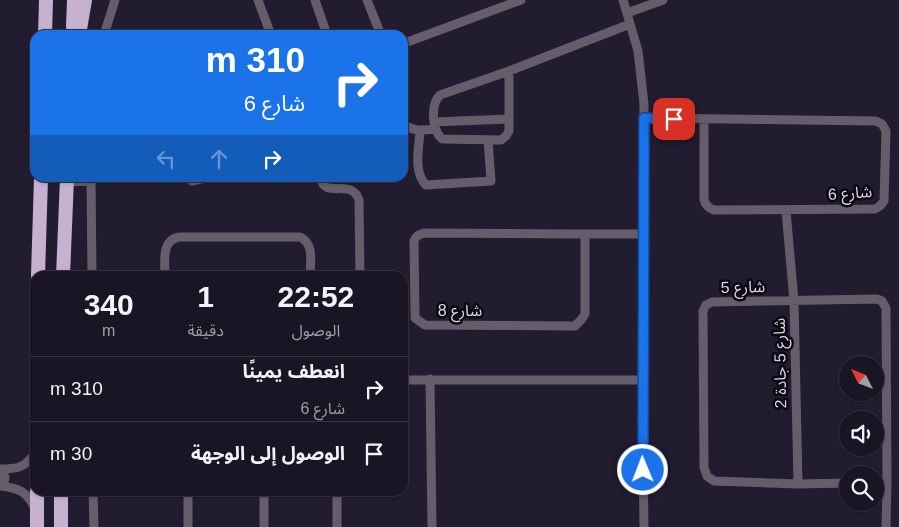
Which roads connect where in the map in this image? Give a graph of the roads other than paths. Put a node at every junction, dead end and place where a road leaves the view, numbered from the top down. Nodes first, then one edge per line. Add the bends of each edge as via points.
1 (85, 0) edge
2 (115, 0) edge
3 (258, 0) edge
4 (315, 0) edge
5 (367, 0) edge
6 (521, 0) edge
7 (623, 0) edge
8 (663, 0) edge
9 (46, 4) edge
10 (74, 4) edge
11 (627, 13) junction
12 (630, 24) junction
13 (46, 30) edge
14 (72, 30) edge
15 (80, 30) edge
16 (106, 30) edge
17 (269, 30) edge
18 (325, 30) edge
19 (379, 30) edge
20 (408, 42) edge
21 (509, 71) junction
22 (644, 118) junction
23 (509, 120) junction
24 (704, 120) junction
25 (434, 125) junction
26 (408, 126) edge
27 (420, 131) junction
28 (488, 140) junction
29 (41, 182) edge
30 (67, 182) edge
31 (91, 182) edge
32 (322, 182) edge
33 (786, 211) junction
34 (586, 234) junction
35 (643, 234) junction
36 (38, 271) edge
37 (62, 271) edge
38 (92, 271) edge
39 (165, 271) edge
40 (310, 271) edge
41 (360, 271) edge
42 (794, 301) junction
43 (430, 379) junction
44 (408, 380) edge
45 (642, 380) junction
46 (30, 460) edge
47 (0, 469) edge
48 (884, 482) edge
49 (888, 482) junction
50 (839, 483) edge
51 (798, 484) junction
52 (0, 486) edge
53 (37, 496) edge
54 (61, 496) edge
55 (93, 496) edge
56 (188, 496) edge
57 (264, 496) edge
58 (337, 496) edge
59 (37, 523) edge
60 (62, 527) edge
61 (94, 527) edge
62 (188, 527) edge
63 (264, 527) edge
64 (337, 527) edge
65 (432, 527) edge
66 (644, 527) edge
67 (886, 527) edge

1 - 15 highway
2 - 16 street
3 - 17 street
4 - 18 street
5 - 19 street
6 - 20 street
7 - 11 street
8 - 11 street
9 - 13 highway
10 - 14 highway
11 - 12 street
12 - 21 street
12 - 22 street via 638,51
21 - 23 street
21 - 25 street via 440,95 434,104
22 - 24 street, شارع 6
22 - 35 street
23 - 25 street
23 - 28 street via 506,136 501,140
24 - 33 street, شارع 6 via 706,206 714,210
24 - 33 street, شارع 6 via 876,121 884,126 886,198 880,206 875,209
25 - 27 street
25 - 28 street via 442,139
26 - 27 street
27 - 28 street via 418,173 426,185 491,181
29 - 36 highway
30 - 37 highway
31 - 38 street
32 - 41 street via 328,188 351,190 357,195
33 - 42 street, شارع 5 جادة 2
34 - 34 street, شارع 8 via 418,235 414,241 415,318 425,325 575,326 585,314
34 - 35 street, شارع 8
35 - 45 street
39 - 40 street via 166,249 170,240 207,237 304,238 310,247
42 - 49 street, شارع 5 via 877,299 885,304
42 - 51 street, شارع 5 جادة 2
42 - 51 street, شارع 5 via 712,302 705,308 704,468 714,481
43 - 44 street
43 - 45 street
43 - 65 street
45 - 66 street
46 - 47 street via 26,465
47 - 52 street via 5,478
48 - 49 street
49 - 67 street, شارع 5
50 - 51 street, شارع 5
52 - 59 street via 22,491 29,497
53 - 59 highway
54 - 60 highway
55 - 61 street
56 - 62 street
57 - 63 street
58 - 64 street

